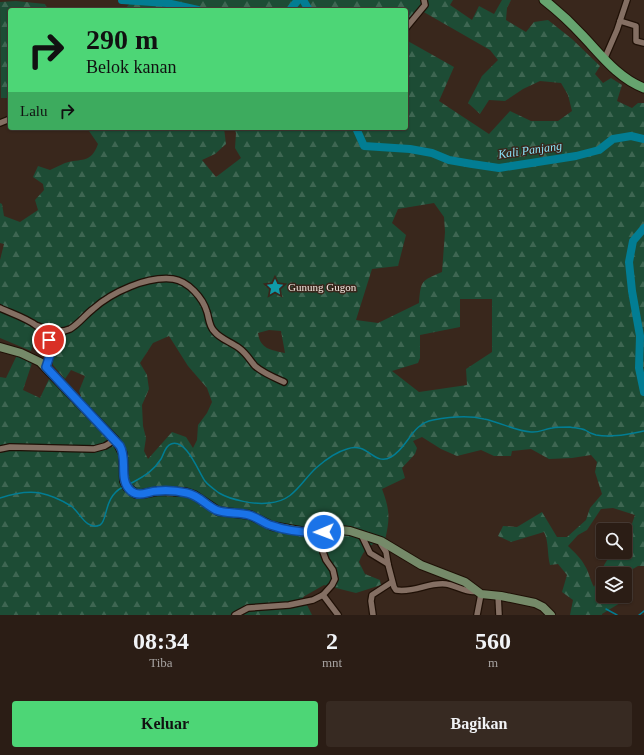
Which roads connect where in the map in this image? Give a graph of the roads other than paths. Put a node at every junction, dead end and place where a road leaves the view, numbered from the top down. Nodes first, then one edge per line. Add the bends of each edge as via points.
1 (424, 0) edge
2 (544, 0) edge
3 (627, 0) edge
4 (620, 21) junction
5 (408, 26) edge
6 (644, 43) edge
7 (604, 60) junction
8 (644, 88) edge
9 (0, 308) edge
10 (38, 326) junction
11 (0, 347) edge
12 (46, 367) junction
13 (284, 382) dead end
14 (115, 440) junction
15 (0, 449) edge
16 (324, 532) junction
17 (361, 534) junction
18 (381, 541) junction
19 (388, 564) junction
20 (392, 582) junction
21 (479, 592) junction
22 (323, 595) junction
23 (498, 596) junction
24 (235, 615) edge
25 (338, 615) edge
26 (373, 615) edge
27 (478, 615) edge
28 (498, 615) edge
29 (551, 615) edge

1 - 5 street via 426,5
2 - 7 main road via 567,19
3 - 4 street
4 - 6 street via 636,26 636,41
4 - 7 street
7 - 8 main road
9 - 10 street
10 - 12 street via 49,340 50,355
10 - 13 street via 54,331 69,329 101,302 121,291 144,282 173,279 188,286 202,301 213,331 240,349 255,366
11 - 12 street via 32,357
12 - 14 street
14 - 15 street via 94,449
14 - 16 street via 123,454 126,486 134,493 188,493 218,511 250,515 282,528 312,533
16 - 17 street via 340,530
16 - 22 street via 323,552 335,579
17 - 18 street
17 - 19 street via 370,553
18 - 19 street
18 - 21 street via 421,565 465,582
19 - 20 street
20 - 21 street via 395,590 399,591 439,584
20 - 26 street via 372,596
21 - 23 street
21 - 27 street
22 - 24 street via 289,605 248,608
22 - 25 street
23 - 28 street
23 - 29 street via 538,604

